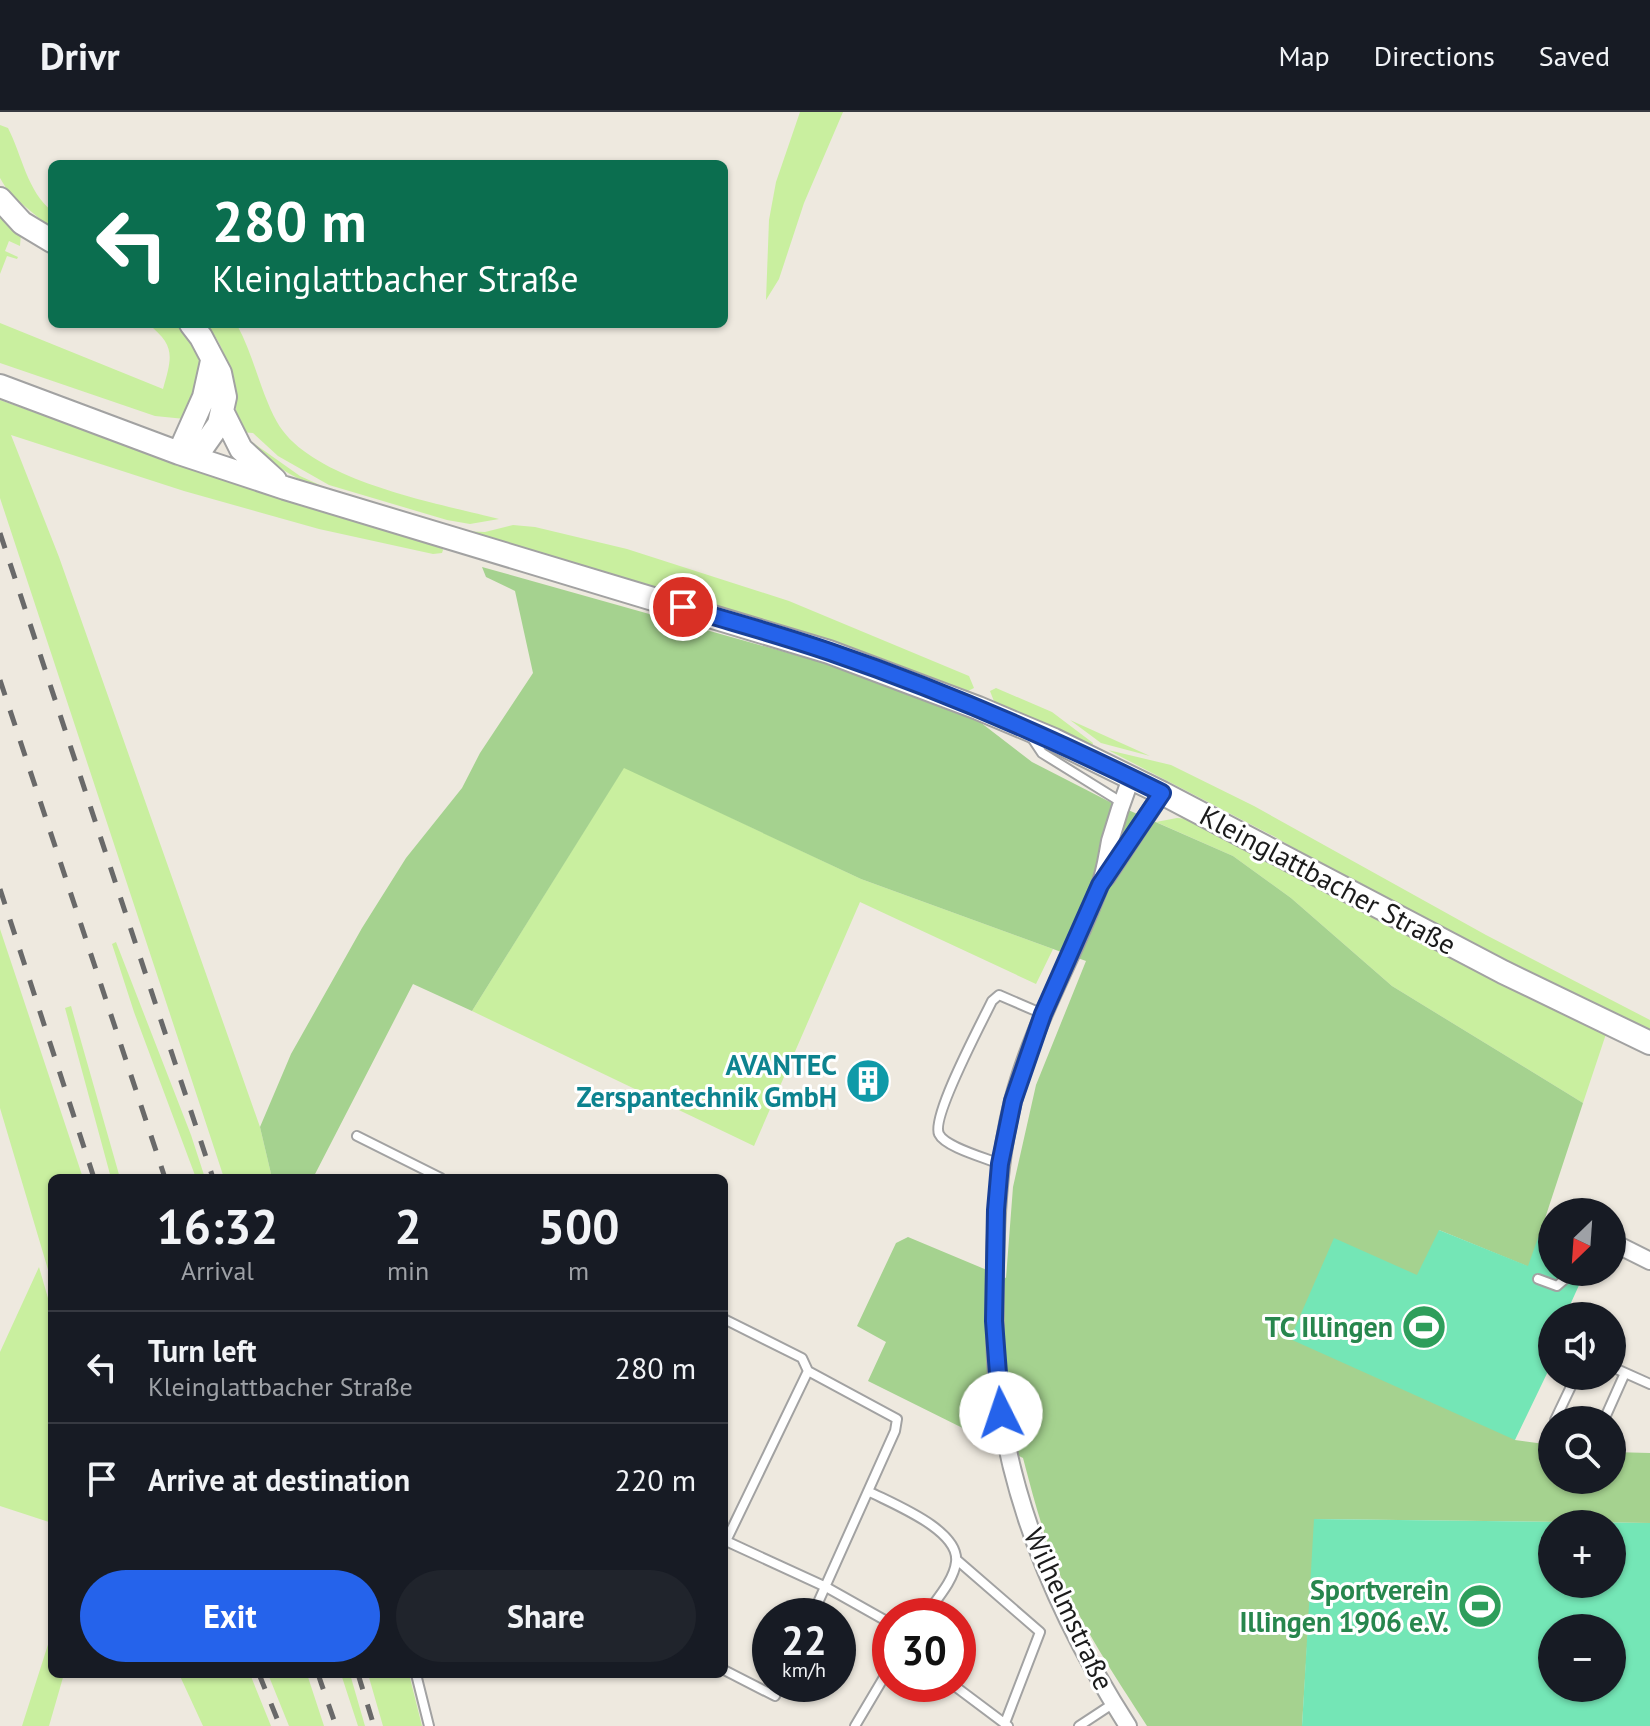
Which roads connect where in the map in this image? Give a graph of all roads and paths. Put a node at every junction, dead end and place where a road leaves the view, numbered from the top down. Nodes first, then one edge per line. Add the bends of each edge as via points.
1 (0, 199) edge
2 (48, 239) edge
3 (194, 328) edge
4 (212, 361) junction
5 (0, 386) edge
6 (223, 413) junction
7 (187, 456) junction
8 (285, 488) junction
9 (1025, 727) junction
10 (1131, 778) junction
11 (1162, 793) junction
12 (1121, 802) junction
13 (1100, 885) junction
14 (1043, 1014) junction
15 (1650, 1043) edge
16 (357, 1136) dead end
17 (1000, 1164) junction
18 (433, 1174) edge
19 (1626, 1249) edge
20 (1650, 1261) edge
21 (728, 1321) edge
22 (808, 1371) junction
23 (1626, 1373) edge
24 (1650, 1384) edge
25 (868, 1491) junction
26 (728, 1536) edge
27 (728, 1543) edge
28 (957, 1560) junction
29 (826, 1587) junction
30 (821, 1598) edge
31 (937, 1598) edge
32 (872, 1613) edge
33 (728, 1672) edge
34 (417, 1678) edge
35 (752, 1684) edge
36 (872, 1697) edge
37 (976, 1702) edge
38 (1114, 1703) junction
39 (1007, 1725) edge
40 (429, 1726) edge
41 (855, 1726) edge
42 (1079, 1726) edge
43 (1128, 1726) edge

1 - 2 street via 22,223
3 - 4 street
4 - 6 street via 223,384
4 - 7 street
5 - 7 street, Kleinglattbacher Straße
6 - 7 street via 213,437
6 - 8 street via 241,449
7 - 8 street, Kleinglattbacher Straße
8 - 9 street, Kleinglattbacher Straße via 829,652
9 - 10 street, Kleinglattbacher Straße
9 - 12 lane via 1042,753
10 - 11 street, Kleinglattbacher Straße
10 - 12 street, Wilhelmstraße
11 - 13 street, Wilhelmstraße
11 - 15 street, Kleinglattbacher Straße
12 - 13 street, Wilhelmstraße
13 - 14 street, Wilhelmstraße
14 - 17 street, Wilhelmstraße via 1013,1101
14 - 17 lane via 999,995 992,1001 937,1126 948,1144
16 - 18 lane
17 - 38 street, Wilhelmstraße via 994,1321 1001,1413 1023,1510 1047,1577
19 - 20 street
21 - 22 lane via 802,1358
22 - 25 lane via 897,1419
22 - 26 lane
23 - 24 lane
25 - 28 lane via 936,1528 952,1543
25 - 29 lane
27 - 29 lane
28 - 31 lane
28 - 39 lane via 1040,1632
29 - 30 lane
29 - 32 lane
33 - 35 lane
34 - 40 lane
36 - 41 lane
37 - 39 lane
38 - 42 lane
38 - 43 street, Wilhelmstraße

